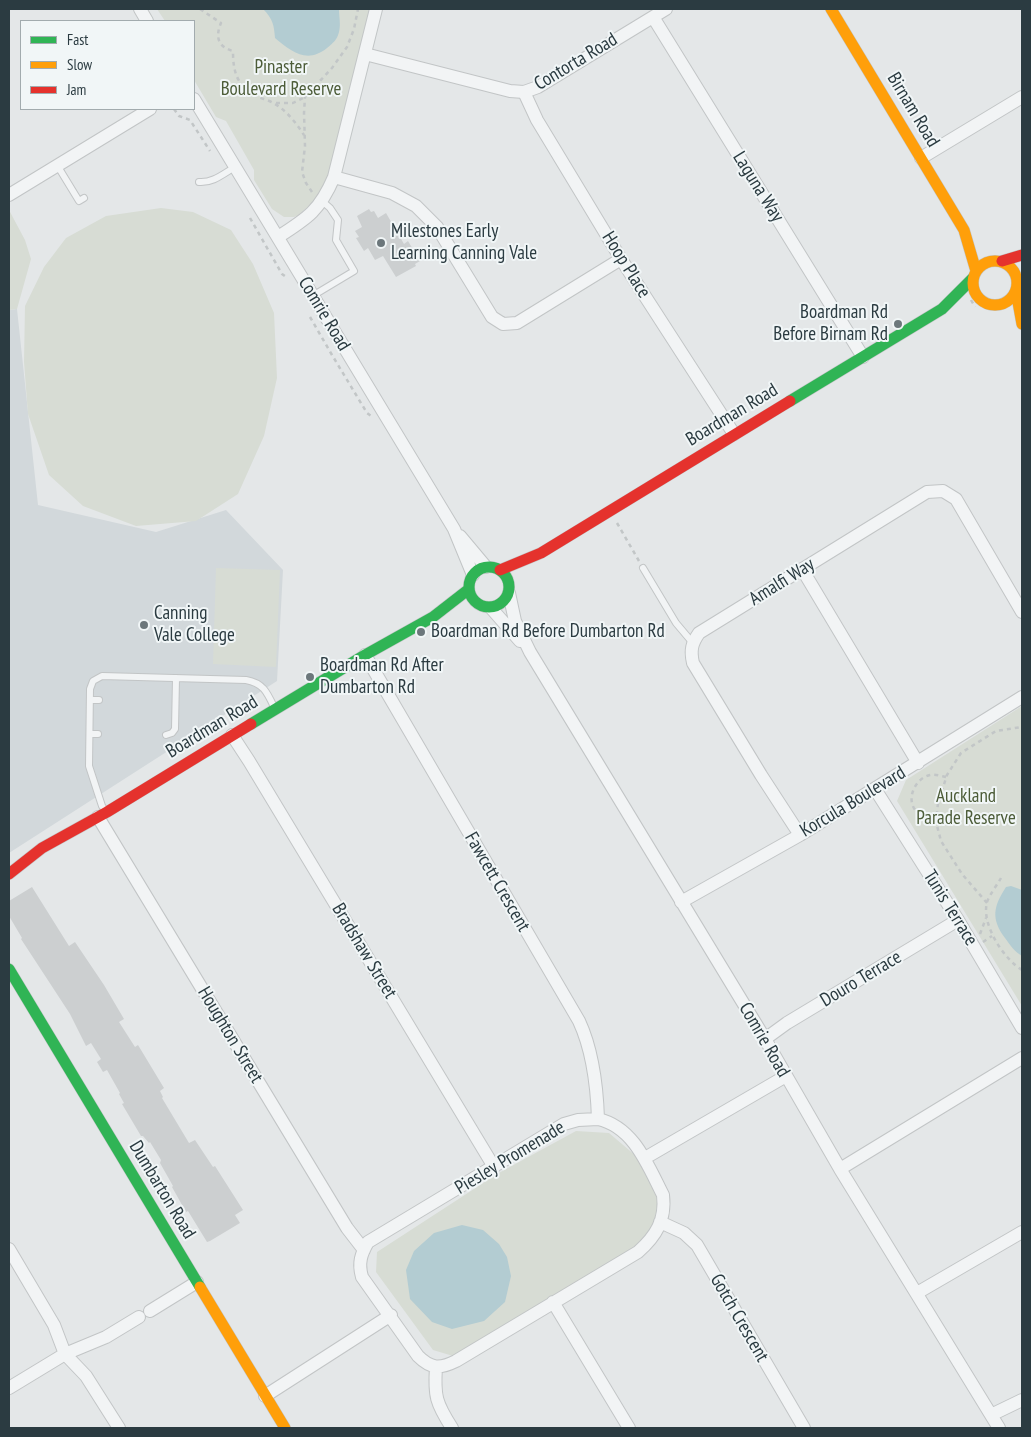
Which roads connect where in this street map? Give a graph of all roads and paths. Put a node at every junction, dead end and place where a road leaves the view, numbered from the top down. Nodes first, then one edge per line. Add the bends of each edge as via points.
1 (140, 9) edge
2 (200, 9) edge
3 (358, 9) edge
4 (376, 9) edge
5 (666, 9) edge
6 (831, 9) edge
7 (653, 16) junction
8 (146, 20) edge
9 (365, 54) junction
10 (524, 92) junction
11 (305, 97) junction
12 (1022, 97) edge
13 (195, 101) edge
14 (274, 103) junction
15 (148, 110) edge
16 (175, 110) edge
17 (305, 136) junction
18 (212, 154) dead end
19 (921, 158) junction
20 (57, 165) junction
21 (235, 167) junction
22 (334, 177) junction
23 (198, 182) dead end
24 (9, 196) edge
25 (84, 198) dead end
26 (318, 198) junction
27 (964, 230) junction
28 (278, 237) junction
29 (1022, 255) edge
30 (621, 259) junction
31 (998, 261) junction
32 (1019, 273) edge
33 (974, 274) junction
34 (1016, 291) junction
35 (314, 295) junction
36 (980, 300) junction
37 (1000, 305) junction
38 (942, 309) junction
39 (1022, 324) edge
40 (863, 357) junction
41 (734, 434) junction
42 (615, 519) dead end
43 (454, 529) junction
44 (541, 553) junction
45 (486, 567) junction
46 (643, 568) joint
47 (802, 569) junction
48 (500, 570) junction
49 (473, 575) junction
50 (469, 589) junction
51 (509, 590) junction
52 (468, 607) junction
53 (491, 608) junction
54 (1022, 612) edge
55 (433, 617) junction
56 (692, 642) junction
57 (530, 652) junction
58 (366, 655) junction
59 (176, 678) junction
60 (1022, 697) edge
61 (90, 700) junction
62 (99, 700) dead end
63 (276, 709) junction
64 (1022, 728) edge
65 (90, 734) junction
66 (98, 734) dead end
67 (232, 735) junction
68 (166, 736) dead end
69 (918, 763) junction
70 (946, 778) junction
71 (875, 789) junction
72 (102, 814) junction
73 (936, 820) junction
74 (800, 835) junction
75 (10, 873) edge
76 (1001, 878) dead end
77 (681, 902) junction
78 (987, 903) junction
79 (987, 914) junction
80 (958, 920) junction
81 (979, 936) dead end
82 (992, 936) junction
83 (983, 942) dead end
84 (9, 969) edge
85 (1022, 970) edge
86 (1022, 1028) edge
87 (765, 1039) junction
88 (1022, 1058) edge
89 (786, 1076) junction
90 (598, 1119) junction
91 (645, 1158) junction
92 (494, 1168) junction
93 (840, 1169) junction
94 (660, 1222) junction
95 (1022, 1232) edge
96 (9, 1249) edge
97 (364, 1250) junction
98 (197, 1282) junction
99 (917, 1293) junction
100 (553, 1302) junction
101 (391, 1315) junction
102 (65, 1354) junction
103 (436, 1366) junction
104 (9, 1388) edge
105 (265, 1396) junction
106 (1022, 1400) edge
107 (991, 1415) junction
108 (119, 1428) edge
109 (285, 1428) edge
110 (452, 1428) edge
111 (628, 1428) edge
112 (804, 1428) edge
113 (999, 1428) edge

1 - 8 street
2 - 14 path via 221,23 218,39 223,47 233,51 233,67 240,84 257,97
3 - 11 path via 347,47
4 - 9 street
5 - 7 street, Contorta Road
6 - 19 street, Birnam Road
7 - 10 street, Contorta Road via 538,87
7 - 40 street, Laguna Way
9 - 10 street, Contorta Road via 510,92
9 - 22 street
10 - 30 street, Hoop Place via 537,120
11 - 14 path via 293,103
11 - 17 path
12 - 19 street
13 - 21 street, Comrie Road
14 - 17 path
15 - 20 street
16 - 18 path via 179,116 190,120
17 - 26 path via 302,172
19 - 27 street, Birnam Road
20 - 24 street
20 - 25 lane via 79,201
21 - 23 lane via 215,180
21 - 28 street, Comrie Road
22 - 26 street via 326,196
22 - 30 street via 392,193 416,206 437,227 492,317 503,324 517,323
26 - 28 street via 313,212
26 - 35 lane via 338,220 336,240 354,271
27 - 31 street, Birnam Road
27 - 33 street, Birnam Road
28 - 35 street, Comrie Road
29 - 31 street, Boardman Road
30 - 41 street, Hoop Place
31 - 32 street
31 - 33 street, Boardman Road via 987,262
32 - 34 street
33 - 36 street via 974,290
33 - 38 street, Boardman Road
34 - 37 street
34 - 39 street
35 - 43 street, Comrie Road
36 - 37 street, Boardman Road
36 - 38 street, Boardman Road
37 - 39 street
38 - 40 street, Boardman Road
40 - 41 street, Boardman Road
41 - 44 street, Boardman Road
42 - 46 path
43 - 45 street, Comrie Road
43 - 49 street, Comrie Road
44 - 48 street, Boardman Road
44 - 51 street, Boardman Road via 514,577
45 - 48 street
45 - 49 street
46 - 56 lane via 676,624
47 - 54 street, Amalfi Way via 927,492 944,491 956,499
47 - 56 street, Amalfi Way via 699,632
47 - 69 street
48 - 51 street via 505,574
49 - 50 street
50 - 52 street
50 - 55 street, Boardman Road
51 - 53 street, Boardman Road via 502,604
51 - 57 street, Comrie Road via 515,621
52 - 53 street
52 - 55 street, Boardman Road
53 - 57 street, Comrie Road
55 - 58 street, Boardman Road
56 - 74 street via 693,663
57 - 77 street, Comrie Road
58 - 63 street, Boardman Road
58 - 90 street, Fawcett Crescent via 579,1021 596,1079
59 - 61 lane via 102,676 93,681
59 - 63 lane via 257,682
59 - 68 lane via 172,702 175,729
60 - 69 street, Korcula Boulevard
61 - 62 lane
61 - 65 lane
63 - 67 street, Boardman Road
64 - 70 path via 996,732 961,752
65 - 66 lane
65 - 72 lane via 89,766
67 - 72 street, Boardman Road
67 - 92 street, Bradshaw Street
69 - 71 street, Korcula Boulevard
70 - 73 path
70 - 73 path via 930,775 913,788 914,808
71 - 74 street, Korcula Boulevard
71 - 80 street, Tunis Terrace
72 - 75 street, Boardman Road
72 - 97 street, Houghton Street via 347,1228
73 - 78 path via 940,840 962,874
74 - 77 street, Korcula Boulevard
76 - 78 path
77 - 87 street, Comrie Road
78 - 79 path
79 - 81 path
79 - 82 path
80 - 86 street, Tunis Terrace
80 - 87 street, Douro Terrace
82 - 83 path
82 - 85 path via 1005,955
84 - 98 street, Dumbarton Road
87 - 89 street, Comrie Road
88 - 93 street
89 - 91 street
89 - 93 street, Comrie Road
90 - 91 street, Piesley Promenade via 609,1121 627,1134
90 - 92 street, Piesley Promenade via 564,1124
91 - 94 street, Piesley Promenade via 663,1195
92 - 97 street, Piesley Promenade via 368,1242
93 - 99 street, Comrie Road
94 - 100 street, Piesley Promenade via 653,1237 638,1252
94 - 112 street, Gotch Crescent via 684,1233 697,1245
95 - 99 street
96 - 102 street via 54,1325
97 - 101 street via 359,1268 362,1277
98 - 102 street via 106,1337
98 - 105 street, Dumbarton Road
99 - 107 street, Comrie Road
100 - 103 street, Piesley Promenade via 456,1362 444,1367
100 - 111 street
101 - 103 street via 418,1356 425,1363
101 - 105 street
102 - 104 street
102 - 108 street via 86,1376
103 - 110 street via 436,1398
105 - 109 street, Dumbarton Road
106 - 107 street
107 - 113 street, Comrie Road

